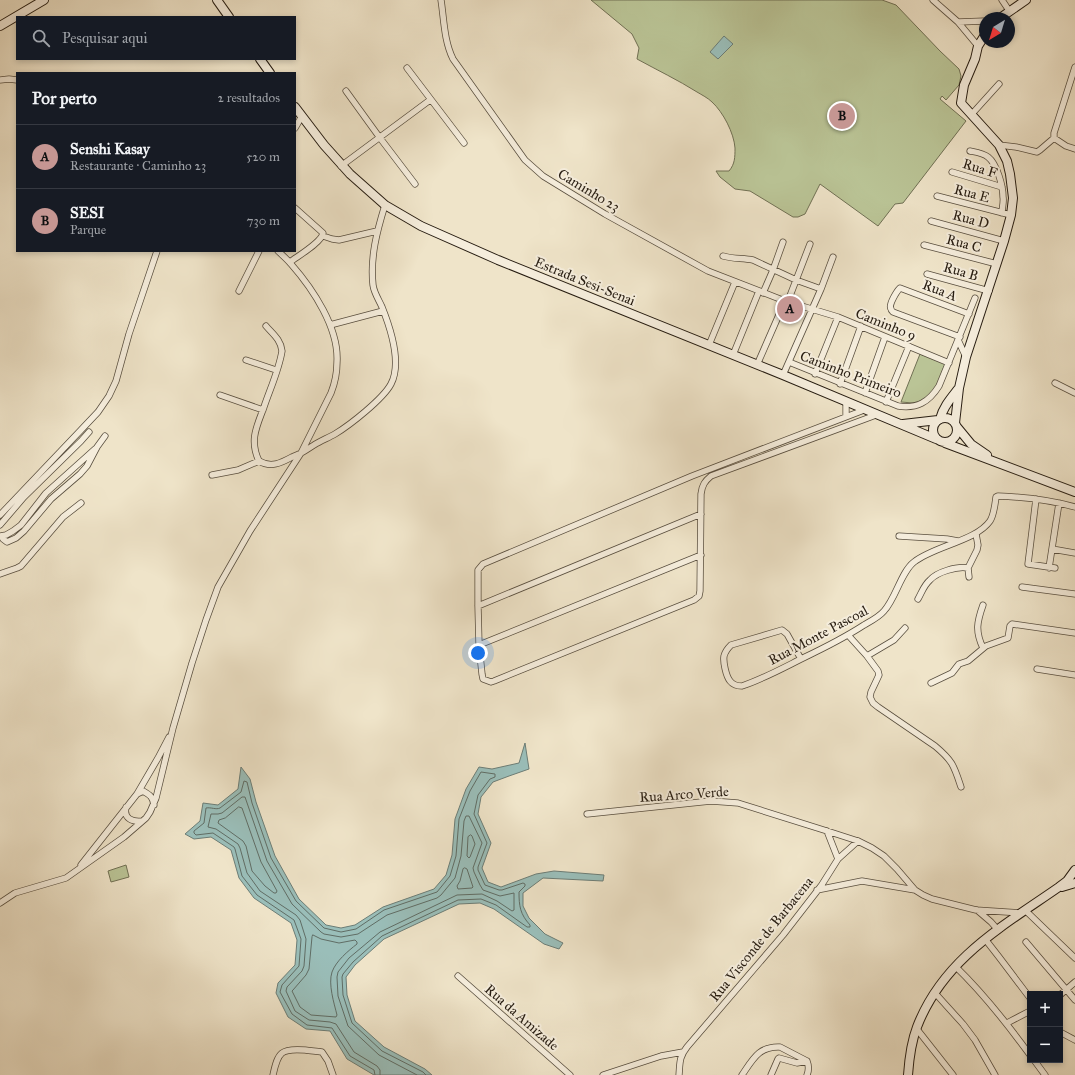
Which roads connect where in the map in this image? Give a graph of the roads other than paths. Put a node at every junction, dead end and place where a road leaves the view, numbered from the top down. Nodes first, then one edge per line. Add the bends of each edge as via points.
1 (44, 0) edge
2 (217, 0) edge
3 (441, 0) edge
4 (933, 0) edge
5 (1002, 0) edge
6 (1026, 0) edge
7 (1010, 12) joint
8 (17, 16) edge
9 (228, 16) edge
10 (16, 17) edge
11 (979, 21) edge
12 (958, 22) junction
13 (0, 26) edge
14 (978, 46) joint
15 (261, 60) edge
16 (1075, 67) edge
17 (406, 68) dead end
18 (269, 72) edge
19 (0, 80) edge
20 (16, 80) edge
21 (999, 84) dead end
22 (346, 92) dead end
23 (430, 100) junction
24 (296, 108) edge
25 (971, 115) junction
26 (302, 116) junction
27 (296, 126) edge
28 (380, 138) junction
29 (1054, 138) junction
30 (464, 143) dead end
31 (999, 145) junction
32 (1075, 149) edge
33 (970, 151) dead end
34 (342, 166) junction
35 (952, 172) dead end
36 (416, 184) dead end
37 (1002, 187) junction
38 (937, 196) dead end
39 (385, 205) junction
40 (296, 209) edge
41 (1002, 213) junction
42 (1011, 215) junction
43 (931, 221) dead end
44 (377, 231) junction
45 (323, 236) junction
46 (1004, 241) junction
47 (783, 242) dead end
48 (810, 244) dead end
49 (924, 245) dead end
50 (157, 252) edge
51 (258, 252) edge
52 (279, 252) edge
53 (723, 256) dead end
54 (833, 257) dead end
55 (290, 262) junction
56 (997, 264) junction
57 (773, 270) junction
58 (927, 274) dead end
59 (796, 280) junction
60 (735, 282) junction
61 (821, 289) junction
62 (239, 291) dead end
63 (989, 291) junction
64 (761, 292) junction
65 (975, 298) dead end
66 (787, 301) junction
67 (813, 309) junction
68 (383, 311) junction
69 (969, 314) junction
70 (838, 317) junction
71 (330, 325) junction
72 (266, 326) dead end
73 (861, 326) junction
74 (885, 337) junction
75 (959, 338) junction
76 (710, 345) junction
77 (909, 346) junction
78 (733, 356) junction
79 (966, 358) junction
80 (246, 360) dead end
81 (789, 362) junction
82 (949, 363) junction
83 (757, 365) junction
84 (276, 370) junction
85 (815, 374) junction
86 (783, 375) junction
87 (1055, 383) dead end
88 (840, 384) junction
89 (959, 388) junction
90 (865, 393) junction
91 (1075, 393) edge
92 (220, 395) dead end
93 (846, 402) junction
94 (886, 402) junction
95 (263, 410) junction
96 (864, 410) junction
97 (876, 415) junction
98 (846, 416) junction
99 (939, 420) junction
100 (902, 425) junction
101 (956, 425) junction
102 (89, 432) dead end
103 (105, 436) dead end
104 (936, 439) junction
105 (945, 443) junction
106 (97, 448) junction
107 (301, 453) junction
108 (259, 461) junction
109 (994, 461) junction
110 (700, 473) junction
111 (212, 475) dead end
112 (704, 483) junction
113 (1075, 492) edge
114 (1036, 499) junction
115 (81, 503) dead end
116 (1059, 503) junction
117 (1075, 507) edge
118 (0, 514) edge
119 (701, 514) junction
120 (0, 525) edge
121 (976, 534) junction
122 (1, 536) edge
123 (899, 536) dead end
124 (958, 541) junction
125 (1052, 549) junction
126 (1075, 553) edge
127 (701, 555) junction
128 (968, 568) junction
129 (0, 574) edge
130 (969, 577) dead end
131 (1022, 587) dead end
132 (1075, 594) edge
133 (918, 599) dead end
134 (983, 605) dead end
135 (478, 606) junction
136 (905, 628) dead end
137 (1075, 633) edge
138 (848, 635) junction
139 (479, 645) junction
140 (983, 648) junction
141 (867, 656) junction
142 (801, 659) junction
143 (1037, 669) dead end
144 (1075, 675) edge
145 (931, 682) dead end
146 (173, 728) junction
147 (961, 787) dead end
148 (137, 794) junction
149 (154, 805) junction
150 (126, 807) junction
151 (587, 814) dead end
152 (142, 821) junction
153 (827, 831) junction
154 (858, 841) junction
155 (838, 859) junction
156 (77, 870) junction
157 (1074, 874) edge
158 (1075, 883) edge
159 (1059, 887) junction
160 (817, 890) junction
161 (915, 890) junction
162 (0, 903) edge
163 (976, 910) junction
164 (1023, 912) junction
165 (998, 930) junction
166 (985, 939) junction
167 (1026, 942) dead end
168 (1075, 958) edge
169 (954, 966) junction
170 (458, 976) dead end
171 (1075, 982) edge
172 (1066, 990) junction
173 (1063, 992) edge
174 (935, 993) junction
175 (1027, 994) edge
176 (1075, 1000) edge
177 (1027, 1013) edge
178 (1007, 1023) junction
179 (916, 1028) junction
180 (1063, 1034) edge
181 (1075, 1040) edge
182 (1027, 1051) edge
183 (683, 1052) junction
184 (807, 1061) junction
185 (1036, 1063) edge
186 (331, 1074) edge
187 (272, 1075) edge
188 (570, 1075) edge
189 (603, 1075) edge
190 (679, 1075) edge
191 (742, 1075) edge
192 (771, 1075) edge
193 (807, 1075) edge
194 (908, 1075) edge
195 (953, 1075) edge
196 (995, 1075) edge
197 (1045, 1075) edge

1 - 8 street
2 - 9 street
3 - 60 street, Caminho 23 via 446,36 453,59 531,166 605,214 701,267
4 - 12 street
5 - 7 street
6 - 7 street
10 - 13 street
11 - 12 street
12 - 14 street
14 - 25 street via 964,85 961,103
15 - 18 street
16 - 29 street
17 - 23 street
19 - 20 street
21 - 25 street
22 - 28 street
23 - 28 street
23 - 30 street
24 - 26 street, Estrada Sesi-Senai
25 - 31 street
26 - 27 street
26 - 34 street, Estrada Sesi-Senai
28 - 34 street
28 - 36 street
29 - 31 street via 1037,152
29 - 32 street
31 - 42 street via 1010,174 1013,198
33 - 37 street, Rua E via 985,155 991,160
34 - 39 street, Estrada Sesi-Senai
35 - 37 street, Rua F
37 - 41 street, Rua E
38 - 41 street, Rua E
39 - 44 street
39 - 76 street, Estrada Sesi-Senai via 435,233
40 - 45 street via 321,230
41 - 42 street, Rua E
42 - 46 street
43 - 46 street, Rua D
44 - 45 street via 339,240
44 - 68 street via 373,252 373,286
45 - 55 street
46 - 56 street
47 - 57 street
48 - 59 street
49 - 56 street, Rua C
50 - 118 street via 109,396 81,430
51 - 62 street
52 - 55 street
53 - 57 street via 753,260
54 - 61 street
55 - 71 street via 316,297
56 - 63 street
57 - 59 street
57 - 64 street
58 - 63 street, Rua B
59 - 61 street
59 - 66 street
60 - 64 street, Caminho 23
60 - 76 street
61 - 67 street
63 - 79 street
64 - 66 street, Caminho 23
64 - 78 street
65 - 69 street
66 - 67 street, Caminho 23
66 - 83 street
67 - 70 street, Caminho 9
67 - 81 street
68 - 71 street
68 - 107 street via 395,354 395,369 391,383 380,398 347,426
69 - 75 street
69 - 75 street, Rua A via 903,288 899,288 891,303 893,312
70 - 73 street, Caminho 9
70 - 85 street
71 - 107 street via 338,361 335,382
72 - 84 street via 282,346
73 - 74 street, Caminho 9
73 - 88 street
74 - 77 street, Caminho 9
74 - 90 street
75 - 79 street
75 - 82 street, Caminho Primeiro
76 - 78 street, Estrada Sesi-Senai
77 - 82 street, Caminho 9
77 - 94 street
78 - 83 street, Estrada Sesi-Senai
79 - 89 street
80 - 84 street
81 - 85 street, Caminho Primeiro
81 - 86 street
82 - 94 street, Caminho Primeiro via 934,394 921,404 906,407
83 - 86 street, Estrada Sesi-Senai
84 - 95 street
85 - 88 street, Caminho Primeiro
86 - 93 street, Estrada Sesi-Senai
87 - 91 street
88 - 90 street, Caminho Primeiro
89 - 99 street
89 - 101 street
90 - 94 street, Caminho Primeiro
92 - 95 street
93 - 96 street, Estrada Sesi-Senai
93 - 98 street
95 - 108 street via 254,437 254,448
96 - 97 street, Estrada Sesi-Senai
96 - 98 street
97 - 100 street, Estrada Sesi-Senai
97 - 112 street via 711,476
98 - 110 street
99 - 100 street, Estrada Sesi-Senai
99 - 101 street via 950,419
99 - 104 street via 933,426
100 - 104 street, Estrada Sesi-Senai
101 - 105 street via 955,438
101 - 109 street via 971,444
102 - 120 street via 24,497
103 - 106 street
104 - 105 street
105 - 109 street
106 - 122 street via 46,493 21,525
106 - 122 street via 84,470 51,499 24,531 7,542
107 - 108 street via 275,465
107 - 146 street via 250,531 218,587
108 - 111 street via 238,470
109 - 113 street
110 - 112 street
110 - 135 street via 484,564 478,570
112 - 119 street
114 - 116 street, Rua Monte Pascoal
114 - 121 street, Rua Monte Pascoal via 997,496 992,519
114 - 125 street via 1028,564 1052,568
115 - 129 street via 63,517 21,566
116 - 117 street, Rua Monte Pascoal
116 - 125 street
119 - 127 street
119 - 135 street
121 - 124 street, Rua Monte Pascoal
121 - 128 street via 977,550
123 - 124 street
124 - 138 street, Rua Monte Pascoal via 914,562 884,612
125 - 126 street
127 - 139 street
127 - 139 street via 700,594 694,600 494,681 483,679
128 - 130 street
128 - 133 street via 952,569 932,577
131 - 132 street
134 - 140 street via 977,630
135 - 139 street
136 - 141 street via 894,640
137 - 140 street via 1012,624 1008,638
138 - 141 street
138 - 142 street, Rua Monte Pascoal
140 - 145 street via 968,661 959,664 952,673
141 - 147 street via 879,675 871,692 873,703 944,753 953,765
142 - 142 street, Rua Monte Pascoal via 744,685 730,682 724,667 724,656 729,648 782,630
143 - 144 street
146 - 148 street
146 - 149 street
148 - 149 street via 147,793
148 - 150 street
149 - 152 street
150 - 152 street via 126,816 130,820
150 - 156 street
151 - 153 street, Rua Arco Verde via 710,801 730,802
152 - 156 street
153 - 154 street, Rua Arco Verde
153 - 155 street
154 - 155 street, Rua Visconde de Barbacena
154 - 161 street, Rua Arco Verde via 884,856
155 - 160 street, Rua Visconde de Barbacena
156 - 162 street via 66,878 14,893
157 - 159 street
158 - 159 street
159 - 164 street
160 - 161 street via 859,881
160 - 183 street, Rua Visconde de Barbacena via 769,952
161 - 163 street via 934,899
163 - 164 street
163 - 165 street
164 - 165 street
164 - 168 street
165 - 166 street
166 - 169 street
166 - 175 street
167 - 172 street
169 - 174 street
169 - 178 street
170 - 188 street, Rua da Amizade
171 - 172 street
172 - 173 street
172 - 176 street
174 - 179 street
174 - 196 street via 975,1040
177 - 178 street
178 - 182 street
179 - 194 street
179 - 195 street
180 - 181 street
183 - 189 street via 660,1056
183 - 190 street
184 - 191 street via 780,1047 771,1047 755,1056
184 - 192 street via 797,1063 779,1058
184 - 193 street
185 - 197 street
186 - 187 street via 322,1052 292,1049 283,1052 278,1058

